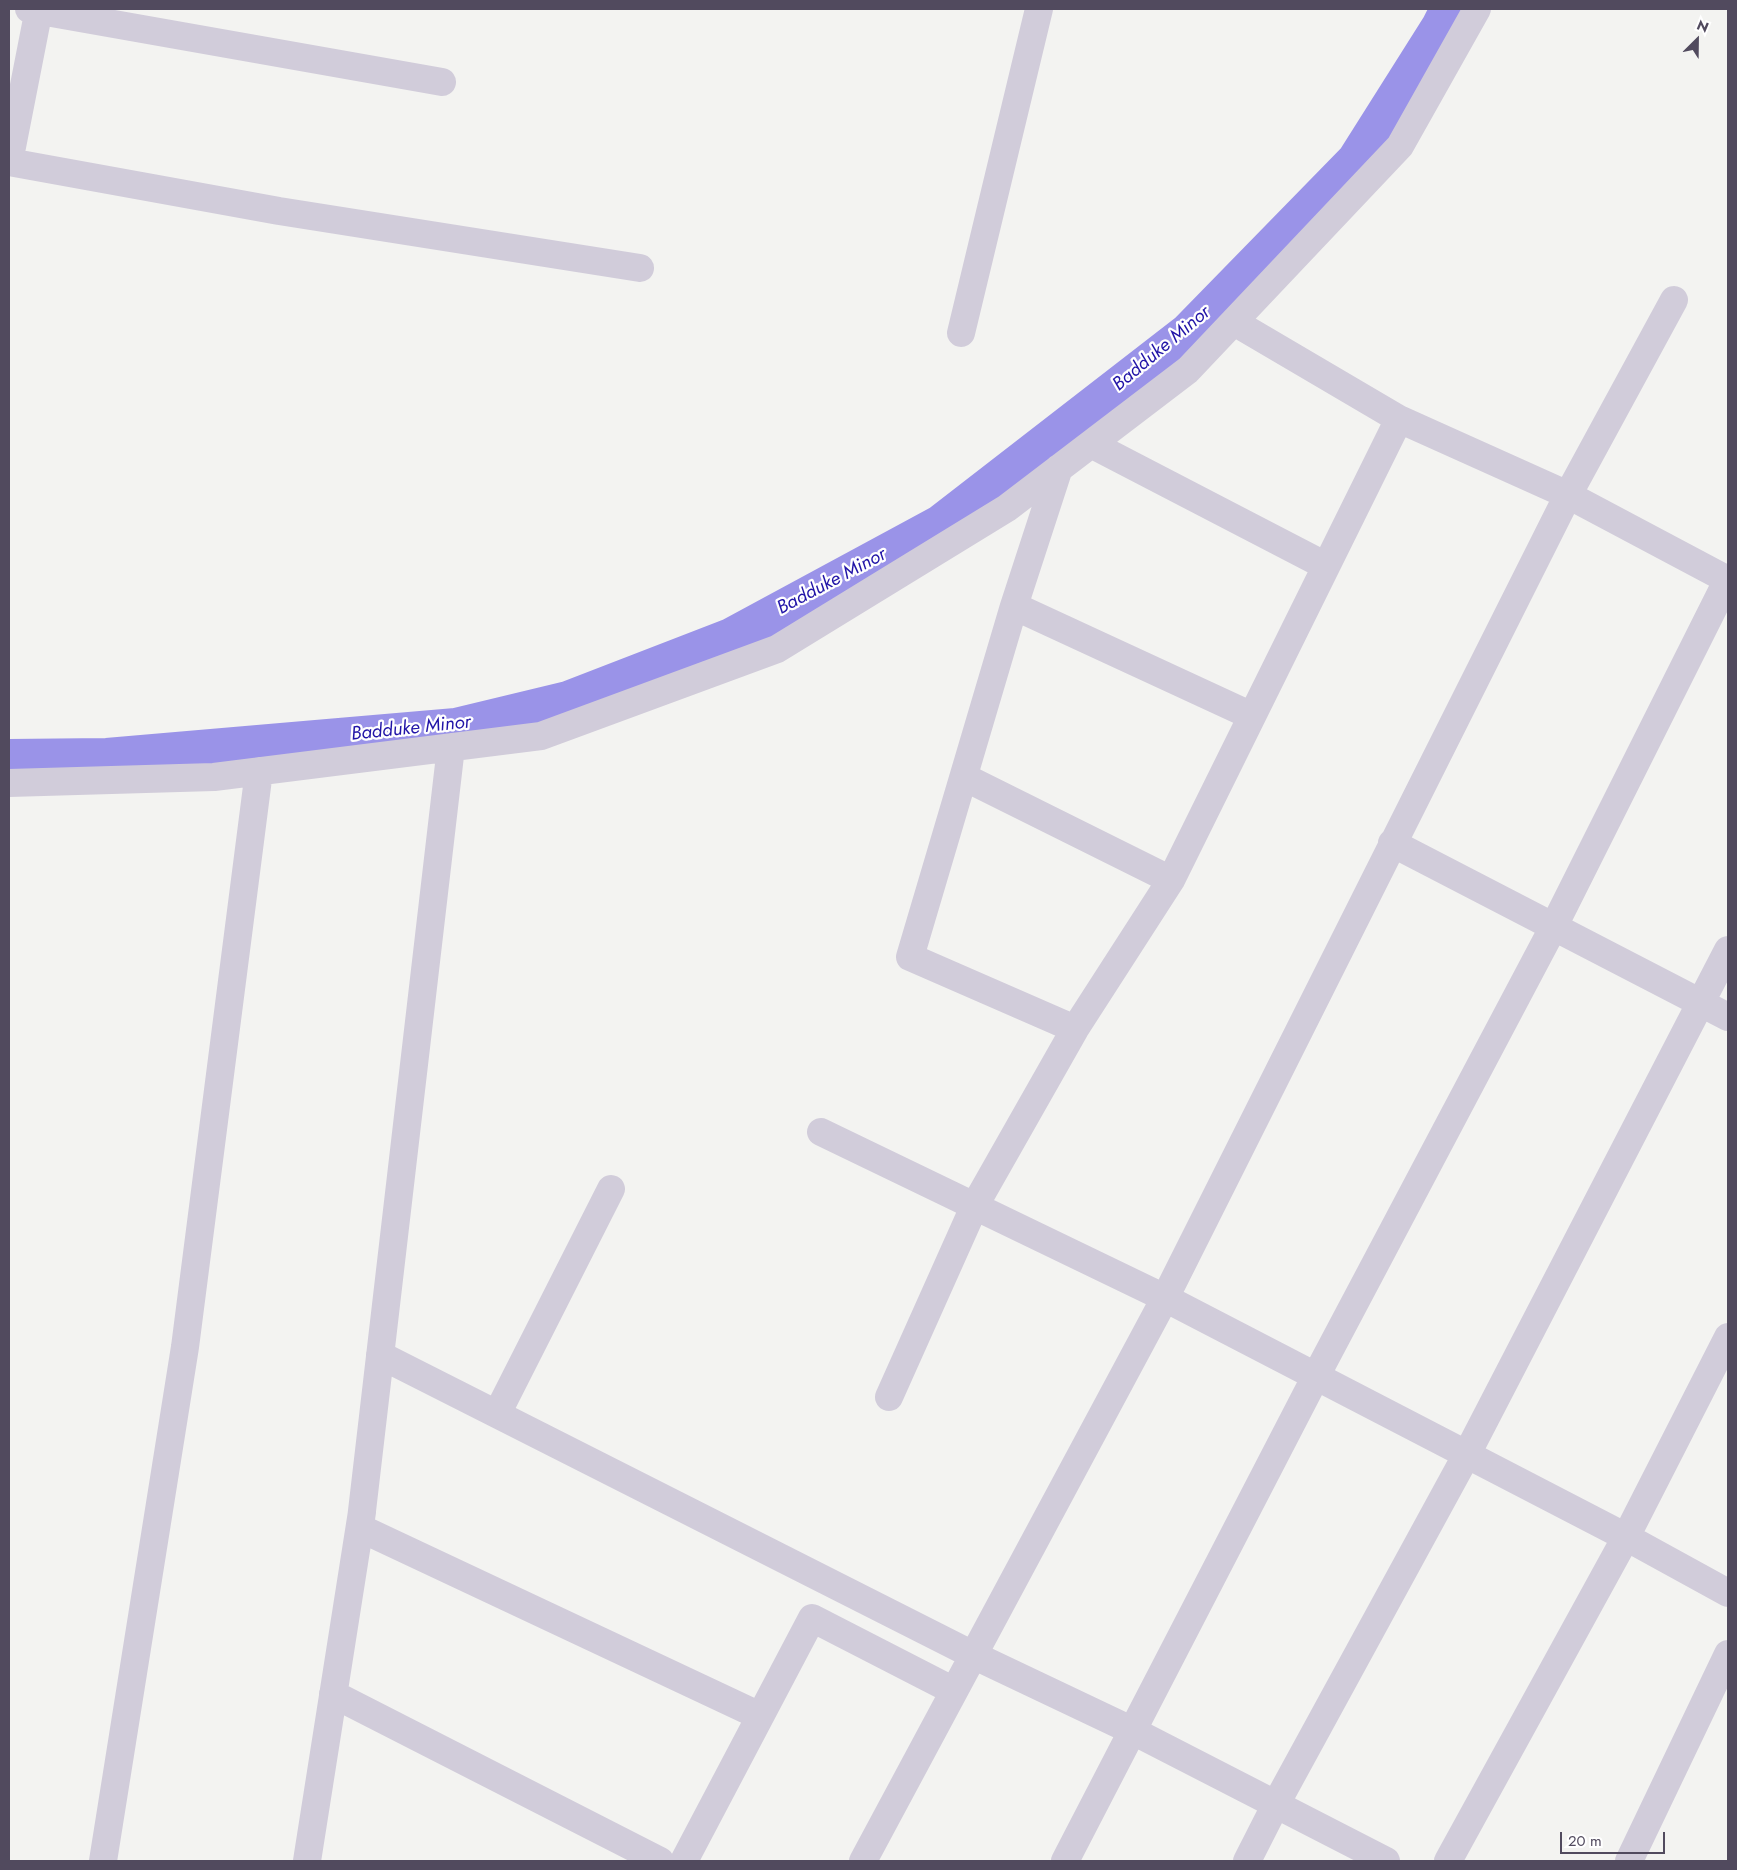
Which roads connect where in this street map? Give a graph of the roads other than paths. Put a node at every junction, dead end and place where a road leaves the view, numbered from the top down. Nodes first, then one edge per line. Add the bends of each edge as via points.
1 (35, 9) edge
2 (1039, 9) edge
3 (1477, 9) edge
4 (442, 82) dead end
5 (9, 162) edge
6 (640, 268) dead end
7 (1674, 300) dead end
8 (1234, 322) junction
9 (961, 333) dead end
10 (1399, 419) junction
11 (1091, 444) junction
12 (1059, 468) junction
13 (1568, 496) junction
14 (1326, 566) junction
15 (1728, 579) edge
16 (1014, 606) junction
17 (1252, 716) junction
18 (451, 747) junction
19 (259, 772) junction
20 (964, 776) junction
21 (9, 783) edge
22 (1392, 843) junction
23 (1171, 880) junction
24 (1554, 926) junction
25 (1728, 950) edge
26 (1702, 1003) junction
27 (1728, 1017) edge
28 (1074, 1029) junction
29 (821, 1132) dead end
30 (611, 1189) dead end
31 (974, 1207) junction
32 (1165, 1298) junction
33 (1728, 1337) edge
34 (380, 1355) junction
35 (1316, 1376) junction
36 (889, 1397) dead end
37 (497, 1414) junction
38 (1467, 1454) junction
39 (362, 1512) junction
40 (1626, 1537) junction
41 (1728, 1592) edge
42 (1728, 1654) edge
43 (973, 1656) junction
44 (954, 1691) junction
45 (333, 1694) junction
46 (760, 1716) junction
47 (1133, 1732) junction
48 (1276, 1804) junction
49 (311, 1860) edge
50 (103, 1861) edge
51 (660, 1861) edge
52 (684, 1861) edge
53 (863, 1861) edge
54 (1065, 1861) edge
55 (1247, 1861) edge
56 (1386, 1861) edge
57 (1448, 1861) edge
58 (1629, 1861) edge

1 - 4 street
1 - 5 street
2 - 9 street
3 - 8 street via 1400,146
5 - 6 street via 279,211
7 - 13 street
8 - 10 street
8 - 11 street via 1188,370
10 - 13 street
10 - 14 street
11 - 12 street
11 - 14 street
12 - 16 street
12 - 18 street via 1007,508 777,649 542,736
13 - 15 street
13 - 22 street
14 - 17 street
15 - 24 street
16 - 17 street
16 - 20 street
17 - 23 street
18 - 19 street
18 - 34 street
19 - 21 street via 214,777
19 - 50 street via 185,1347
20 - 23 street
20 - 28 street via 910,957
22 - 24 street
22 - 32 street
23 - 28 street
24 - 26 street
24 - 35 street
25 - 26 street
26 - 27 street
26 - 38 street
28 - 31 street
29 - 31 street
30 - 37 street
31 - 32 street
31 - 36 street
32 - 35 street
32 - 43 street
33 - 40 street
34 - 37 street
34 - 39 street
35 - 38 street
35 - 47 street
37 - 43 street
38 - 40 street
38 - 48 street
39 - 45 street
39 - 46 street via 360,1528
40 - 41 street
40 - 57 street
42 - 58 street
43 - 44 street
43 - 47 street
44 - 46 street via 812,1618
44 - 53 street
45 - 49 street
45 - 51 street
46 - 52 street
47 - 48 street
47 - 54 street
48 - 55 street
48 - 56 street

